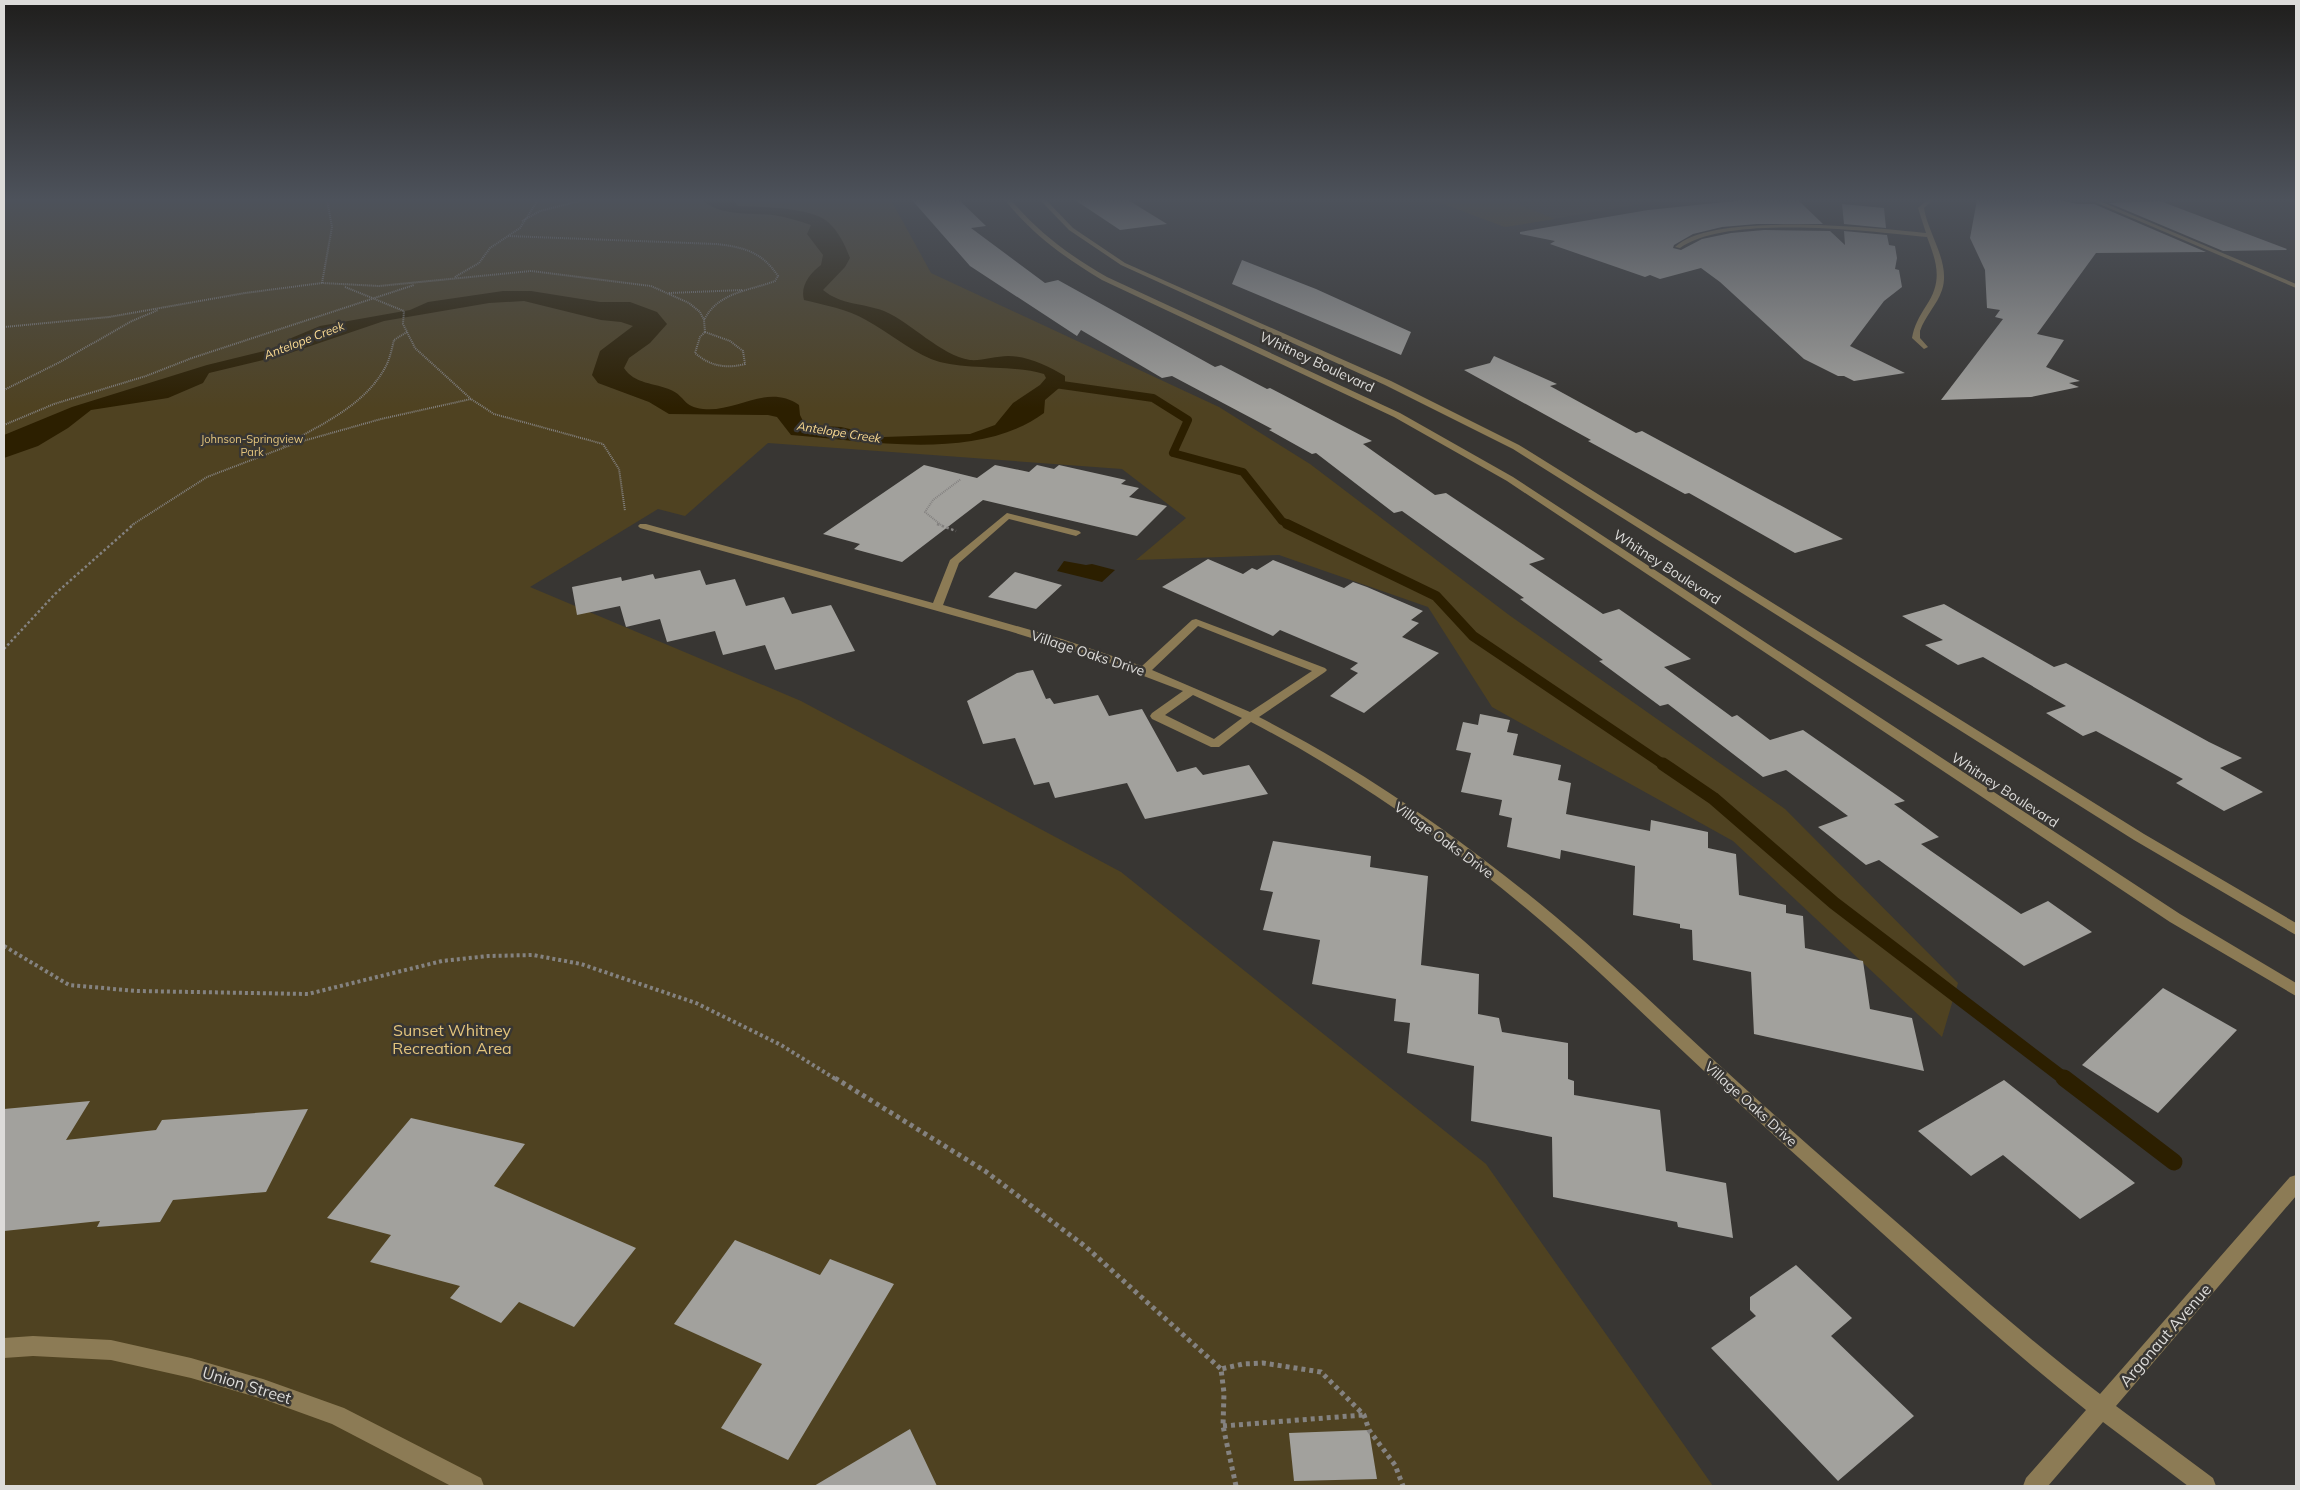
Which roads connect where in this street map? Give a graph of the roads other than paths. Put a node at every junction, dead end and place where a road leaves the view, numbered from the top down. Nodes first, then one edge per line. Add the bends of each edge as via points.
1 (1088, 270) edge
2 (1134, 270) edge
3 (1939, 270) edge
4 (2257, 270) edge
5 (2296, 286) edge
6 (1924, 347) dead end
7 (643, 526) road end
8 (1076, 533) dead end
9 (937, 607) junction
10 (1144, 671) junction
11 (1190, 690) junction
12 (1249, 718) junction
13 (2296, 930) edge
14 (2296, 990) edge
15 (2296, 1183) edge
16 (4, 1348) edge
17 (2101, 1407) junction
18 (473, 1486) edge
19 (2034, 1486) edge
20 (2205, 1486) edge

1 - 14 street, Whitney Boulevard via 1397,414 1510,479 2175,918
2 - 13 street, Whitney Boulevard via 1388,383 1474,424 1531,456 2139,837
3 - 6 street via 1941,277 1936,296 1916,330 1916,338
4 - 5 street
7 - 9 street, Village Oaks Drive
8 - 9 street via 1007,516 954,562
9 - 10 street, Village Oaks Drive
10 - 11 street, Village Oaks Drive
10 - 12 street via 1196,622 1321,670
11 - 12 street, Village Oaks Drive
11 - 12 street via 1156,716 1215,744
12 - 17 street, Village Oaks Drive via 1361,782 1446,838 1540,912 1759,1112 2036,1357
15 - 17 street, Argonaut Avenue
16 - 18 street, Union Street via 33,1346 111,1350 263,1388 337,1415
17 - 19 street, Argonaut Avenue
17 - 20 street, Village Oaks Drive

